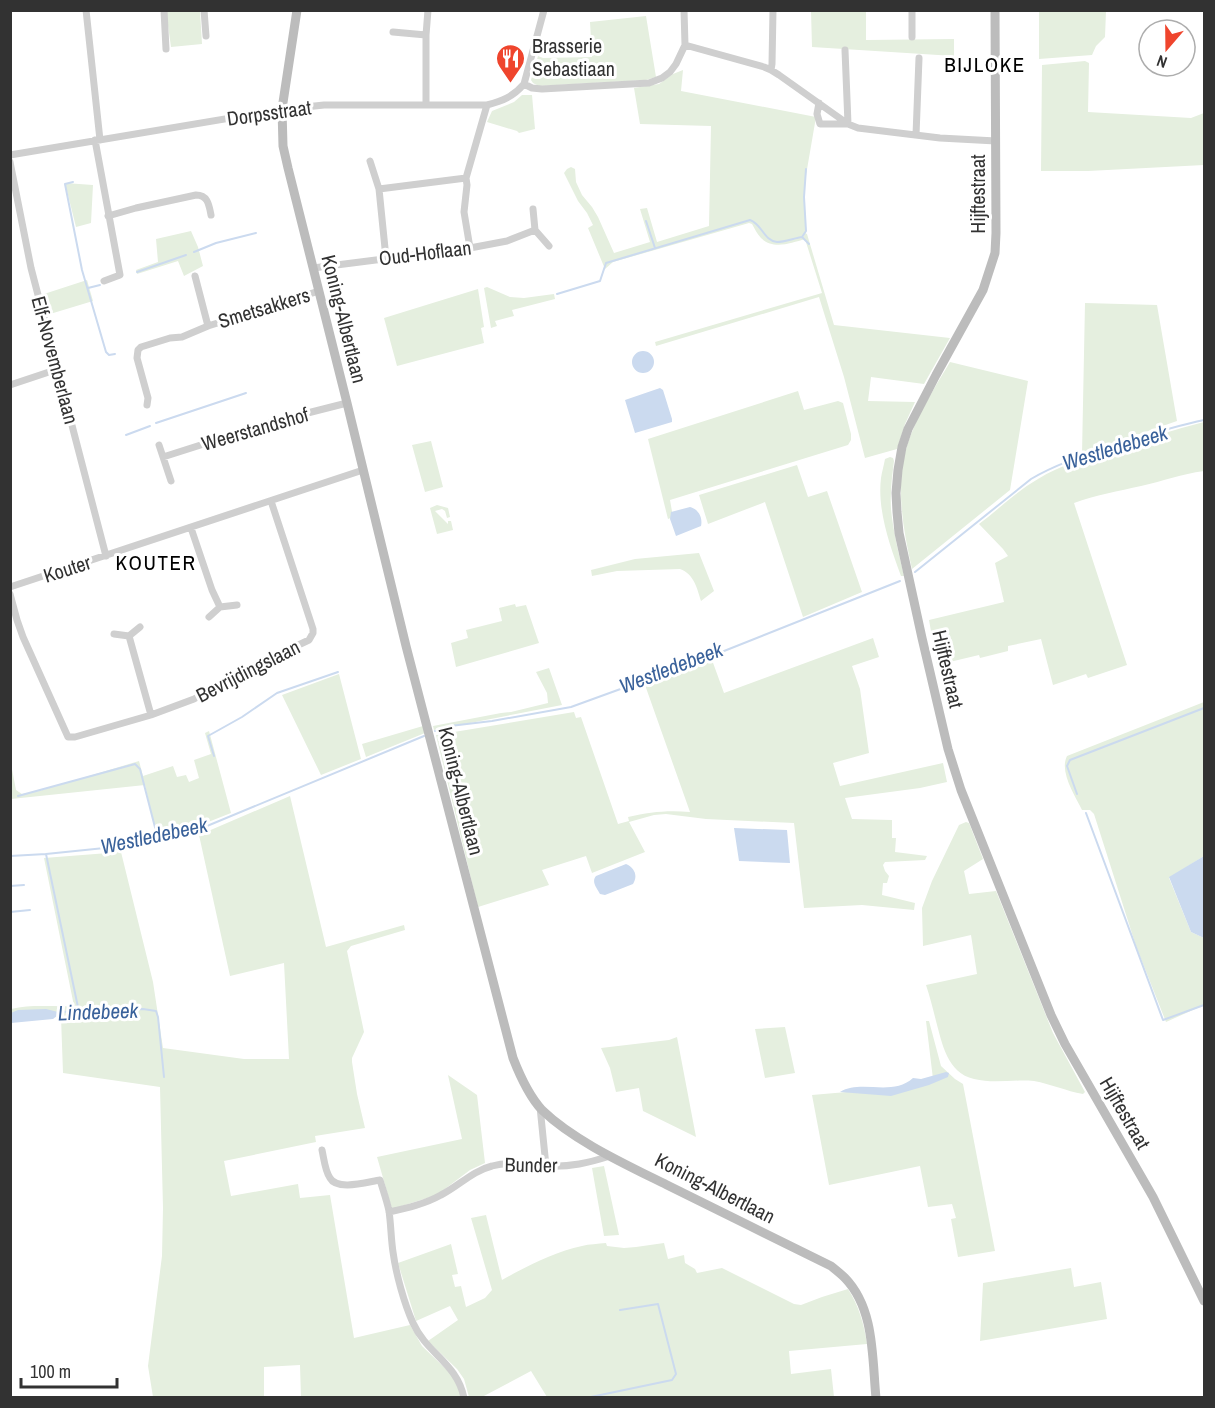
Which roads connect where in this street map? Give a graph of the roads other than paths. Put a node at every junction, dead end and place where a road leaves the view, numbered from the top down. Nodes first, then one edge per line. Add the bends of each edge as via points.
1 (87, 10) edge
2 (164, 10) edge
3 (204, 10) edge
4 (297, 10) edge
5 (428, 10) edge
6 (544, 10) edge
7 (684, 10) edge
8 (773, 10) edge
9 (912, 10) edge
10 (995, 10) edge
11 (393, 32) dead end
12 (426, 34) junction
13 (206, 36) dead end
14 (912, 37) dead end
15 (685, 45) junction
16 (166, 49) dead end
17 (844, 50) dead end
18 (919, 58) dead end
19 (771, 70) junction
20 (524, 84) junction
21 (819, 103) junction
22 (426, 105) junction
23 (487, 105) junction
24 (282, 110) junction
25 (848, 124) junction
26 (916, 135) junction
27 (97, 140) junction
28 (996, 141) junction
29 (10, 155) edge
30 (370, 161) dead end
31 (10, 162) edge
32 (466, 178) junction
33 (379, 189) junction
34 (533, 209) dead end
35 (211, 214) dead end
36 (108, 216) junction
37 (535, 230) junction
38 (549, 246) dead end
39 (470, 248) junction
40 (386, 258) junction
41 (313, 268) junction
42 (195, 276) dead end
43 (104, 281) dead end
44 (318, 291) junction
45 (208, 326) junction
46 (58, 369) junction
47 (10, 385) edge
48 (347, 403) junction
49 (147, 405) dead end
50 (159, 445) dead end
51 (163, 457) junction
52 (363, 470) junction
53 (171, 481) dead end
54 (271, 501) junction
55 (191, 528) junction
56 (106, 556) junction
57 (10, 588) edge
58 (10, 594) edge
59 (237, 606) dead end
60 (220, 607) junction
61 (209, 617) dead end
62 (140, 627) dead end
63 (114, 634) dead end
64 (129, 636) junction
65 (151, 715) junction
66 (540, 1107) junction
67 (322, 1150) dead end
68 (610, 1156) junction
69 (546, 1166) junction
70 (389, 1212) junction
71 (1204, 1300) edge
72 (464, 1398) edge
73 (876, 1398) edge

1 - 27 street
2 - 16 street
3 - 13 street
4 - 24 street, Koning-Albertlaan
5 - 12 street
6 - 20 street
7 - 15 street
8 - 19 street
9 - 14 street
10 - 28 street, Hijftestraat
11 - 12 street
12 - 22 street
15 - 19 street
15 - 20 street via 670,72 648,83 542,89
17 - 25 street
18 - 26 street
19 - 21 street
20 - 23 street, Dorpsstraat via 517,93
21 - 25 street
21 - 25 street via 820,124
22 - 23 street, Dorpsstraat
22 - 24 street, Dorpsstraat via 324,105
23 - 32 street
24 - 27 street, Dorpsstraat
24 - 41 street, Koning-Albertlaan via 283,146
25 - 26 street
26 - 28 street
27 - 29 street, Dorpsstraat
27 - 36 street
28 - 71 street, Hijftestraat via 995,253 983,290 908,429 896,493 899,533 960,790 1051,1015 1153,1197
30 - 33 street
31 - 46 street, Elf-Novemberlaan via 31,268
32 - 33 street
32 - 39 street via 464,212
33 - 40 street
34 - 37 street
35 - 36 street via 206,199 196,195
36 - 43 street via 120,274
37 - 38 street
37 - 39 street, Oud-Hoflaan via 507,241
39 - 40 street, Oud-Hoflaan
40 - 41 street, Oud-Hoflaan
41 - 44 street, Koning-Albertlaan
42 - 45 street, Smetsakkers
44 - 45 street, Smetsakkers
44 - 48 street, Koning-Albertlaan
45 - 49 street, Smetsakkers via 138,350
46 - 47 street
46 - 56 street, Elf-Novemberlaan
48 - 51 street, Weerstandshof
48 - 52 street, Koning-Albertlaan
50 - 51 street
51 - 53 street
52 - 54 street, Kouter
52 - 66 street, Koning-Albertlaan via 513,1058
54 - 55 street, Kouter
54 - 65 street, Bevrijdingslaan via 313,629 311,637 194,699
55 - 56 street, Kouter
55 - 60 street
56 - 57 street, Kouter
58 - 65 street, Bevrijdingslaan via 23,637 68,737
59 - 60 street
60 - 61 street
62 - 64 street
63 - 64 street
64 - 65 street
66 - 68 street, Koning-Albertlaan
66 - 69 street
67 - 70 street via 332,1182 340,1186 380,1180
68 - 69 street, Bunder via 578,1165
68 - 73 street, Koning-Albertlaan via 831,1266 846,1279 866,1313
69 - 70 street, Bunder via 495,1165 472,1174 428,1202
70 - 72 street via 393,1256 412,1321 418,1335 456,1375

